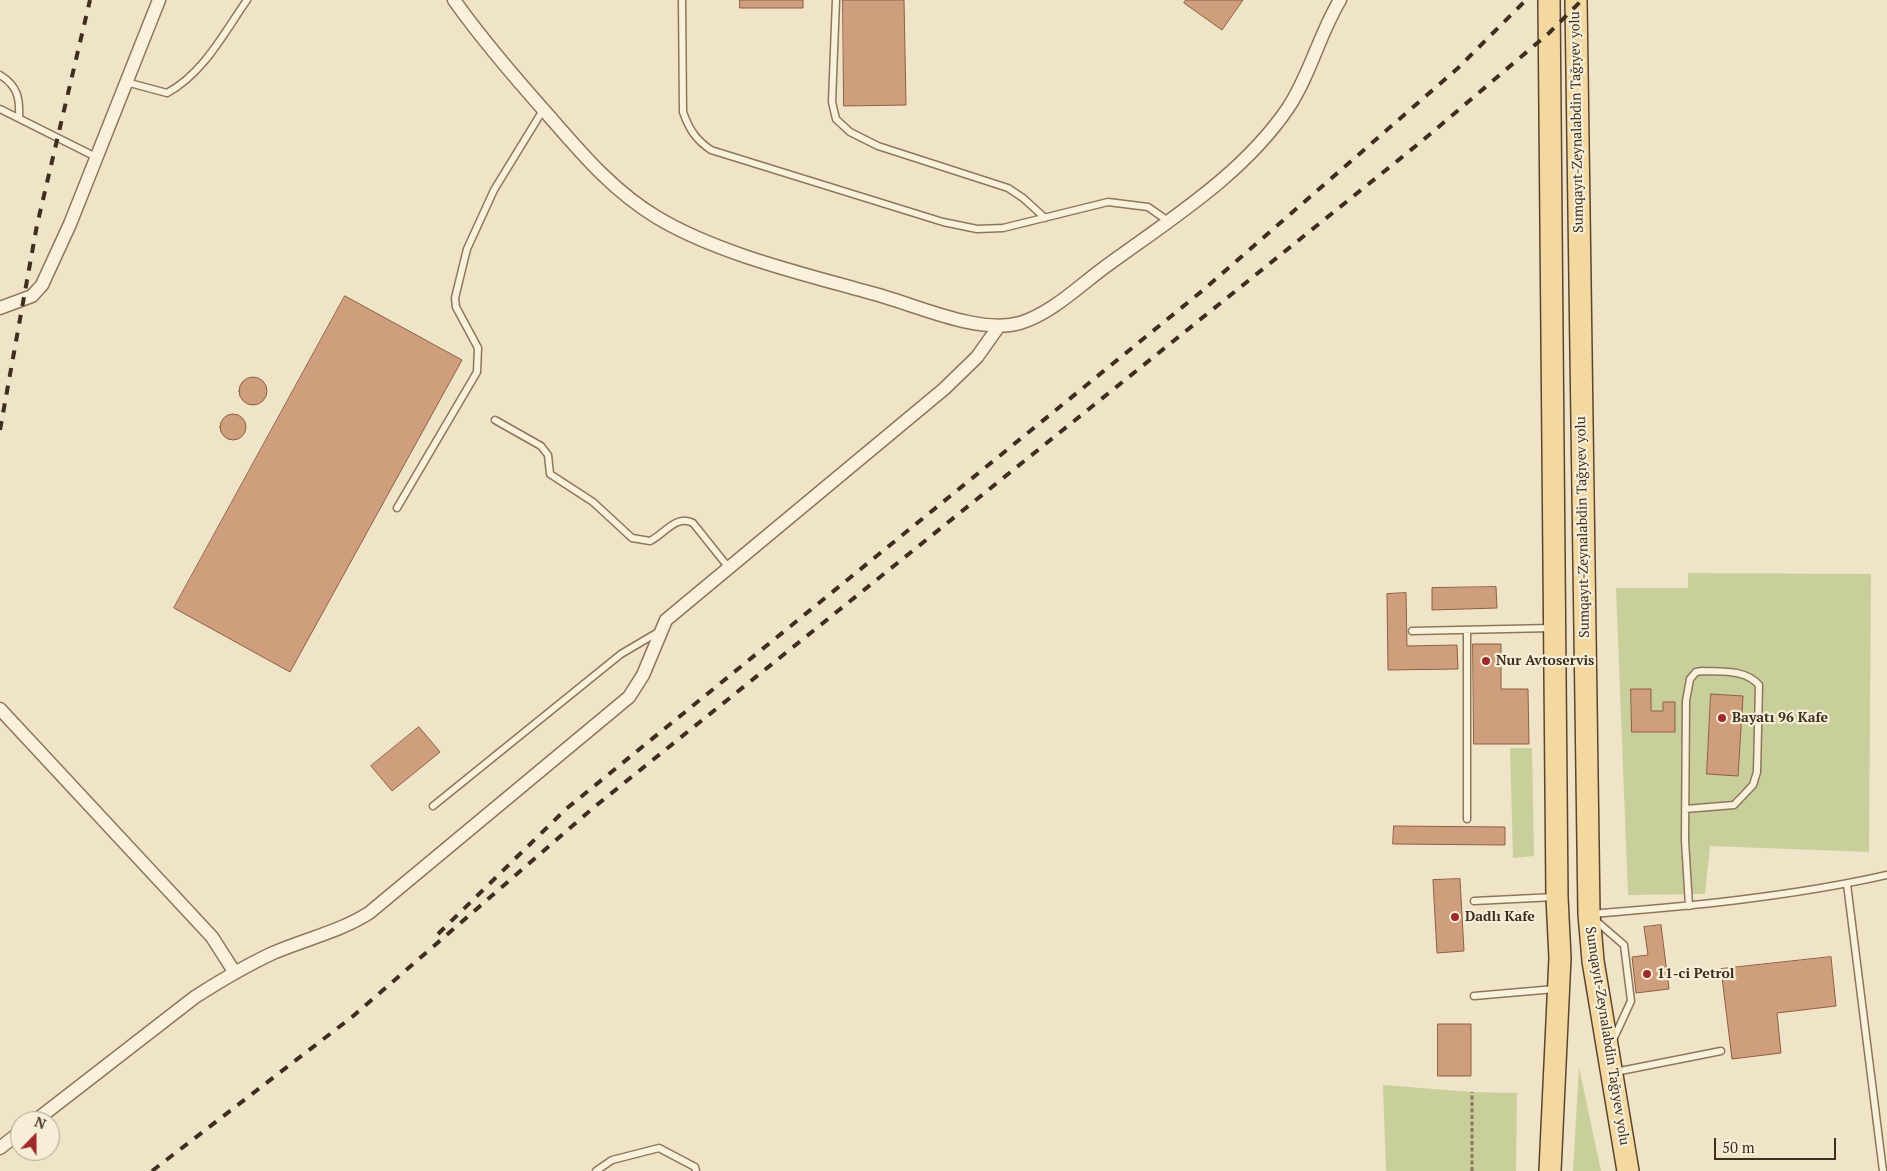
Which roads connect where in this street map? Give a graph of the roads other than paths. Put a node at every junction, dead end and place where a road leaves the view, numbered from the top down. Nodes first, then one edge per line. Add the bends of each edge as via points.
1 (159, 0) edge
2 (247, 0) edge
3 (454, 0) edge
4 (682, 0) edge
5 (836, 0) edge
6 (1340, 0) edge
7 (1549, 0) edge
8 (1576, 0) edge
9 (0, 74) edge
10 (126, 82) junction
11 (0, 109) edge
12 (543, 110) junction
13 (19, 118) junction
14 (96, 157) junction
15 (1045, 218) junction
16 (1168, 221) junction
17 (0, 308) edge
18 (999, 326) junction
19 (495, 420) dead end
20 (397, 508) dead end
21 (730, 568) junction
22 (1556, 628) junction
23 (1467, 630) junction
24 (660, 631) junction
25 (1412, 631) dead end
26 (0, 709) edge
27 (433, 806) dead end
28 (1685, 809) junction
29 (1467, 819) dead end
30 (1887, 875) edge
31 (1847, 884) junction
32 (1557, 897) junction
33 (1474, 901) dead end
34 (1689, 906) junction
35 (1589, 914) junction
36 (235, 973) junction
37 (1559, 989) junction
38 (1474, 996) dead end
39 (1608, 1049) junction
40 (1721, 1051) dead end
41 (1612, 1072) junction
42 (48, 1111) edge
43 (10, 1140) edge
44 (0, 1148) edge
45 (596, 1171) edge
46 (696, 1171) edge
47 (1550, 1171) edge
48 (1628, 1171) edge
49 (1883, 1171) edge

1 - 10 street
2 - 10 lane via 201,65 182,85 167,93
3 - 12 street
4 - 15 lane via 683,112 700,143 711,150 943,222 977,229 1003,228
5 - 15 lane via 832,102 836,119 850,132 878,146 1008,188
6 - 16 street via 1329,18 1304,80 1261,145
7 - 22 main road, Sumqayıt-Zeynalabdin Tağıyev yolu
8 - 35 main road, Sumqayıt-Zeynalabdin Tağıyev yolu
9 - 13 lane via 14,87 20,99
10 - 14 street
11 - 13 lane
12 - 18 street via 621,193 658,218 703,241 962,320
12 - 20 lane via 494,190 467,249 455,298 456,307 478,348 477,372
13 - 14 lane
14 - 17 street via 42,286 32,296
15 - 16 lane via 1108,202 1148,207
16 - 18 street via 1046,311 1020,322
18 - 21 street via 977,357 944,389
19 - 21 lane via 541,446 548,455 550,474 593,502 632,538 650,541 676,522 688,520
21 - 24 street via 679,607
22 - 23 lane
22 - 32 main road, Sumqayıt-Zeynalabdin Tağıyev yolu
23 - 25 lane
23 - 29 lane
24 - 27 lane via 621,654
24 - 36 street via 643,675 629,697 369,913 350,925 274,953
26 - 36 street via 212,937
28 - 28 lane via 1686,701 1690,679 1702,671 1744,674 1753,678 1759,685 1757,772 1753,784 1734,805
28 - 34 lane
30 - 31 lane
31 - 34 lane
31 - 49 lane
32 - 33 lane
32 - 37 main road, Sumqayıt-Zeynalabdin Tağıyev yolu
34 - 35 lane
35 - 39 main road, Sumqayıt-Zeynalabdin Tağıyev yolu via 1593,961
35 - 39 lane via 1624,945 1631,1001
36 - 42 street via 195,997
37 - 38 lane
37 - 47 main road, Sumqayıt-Zeynalabdin Tağıyev yolu
39 - 41 main road, Sumqayıt-Zeynalabdin Tağıyev yolu
40 - 41 lane
41 - 48 main road, Sumqayıt-Zeynalabdin Tağıyev yolu
43 - 44 street
45 - 46 lane via 612,1160 659,1148 695,1167

